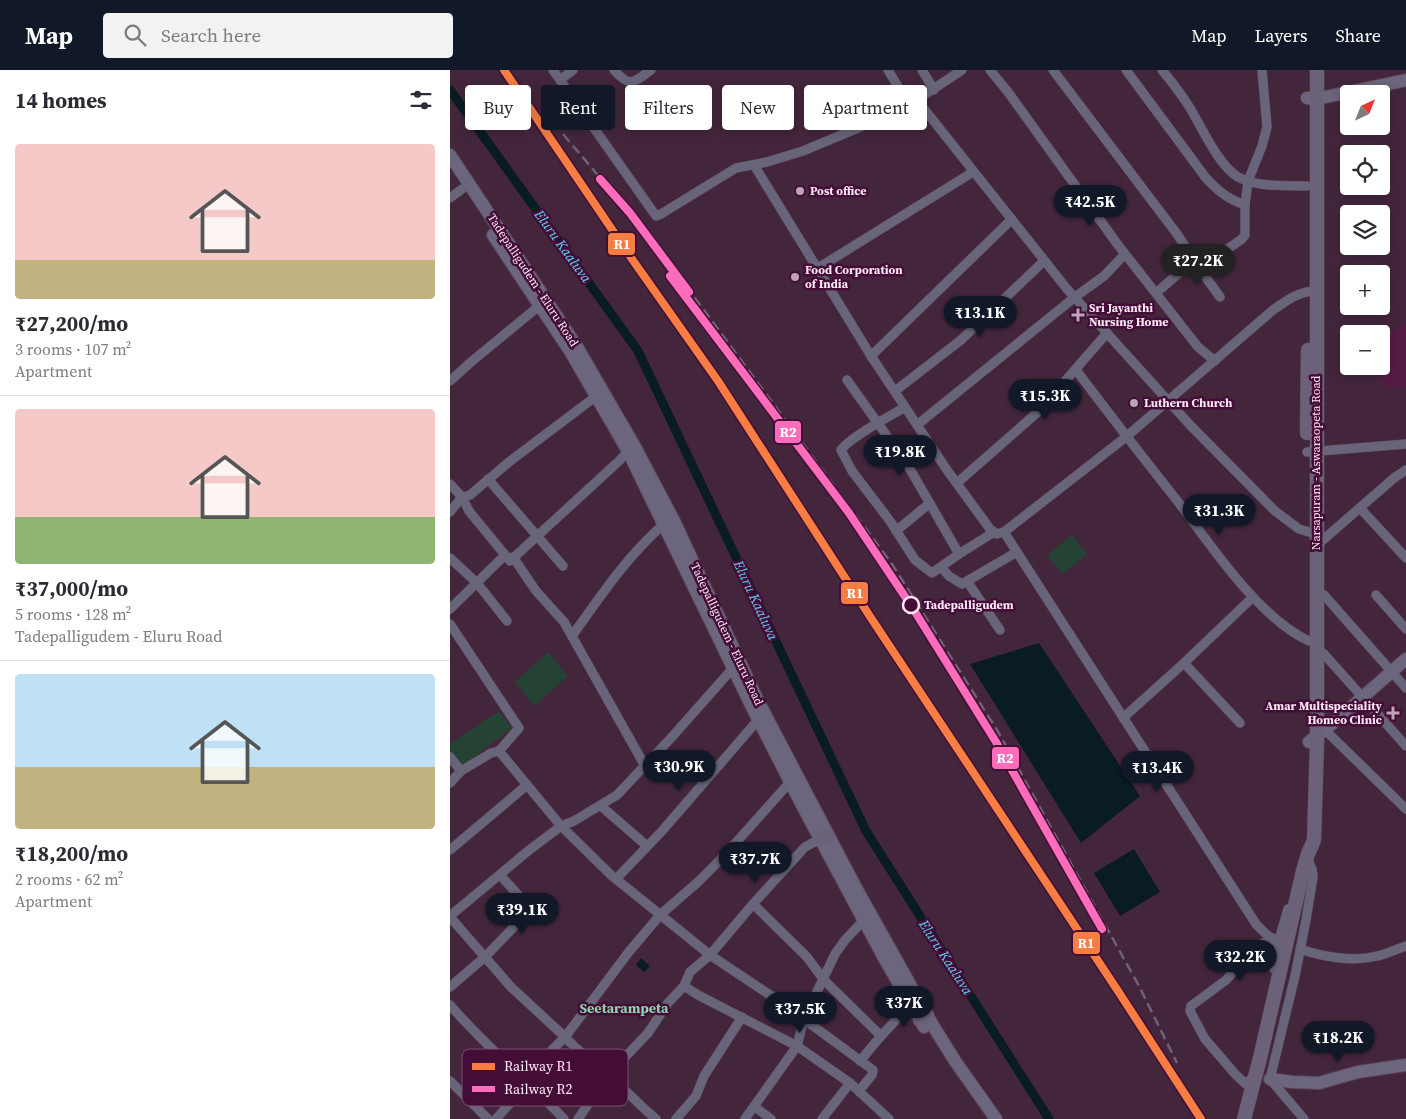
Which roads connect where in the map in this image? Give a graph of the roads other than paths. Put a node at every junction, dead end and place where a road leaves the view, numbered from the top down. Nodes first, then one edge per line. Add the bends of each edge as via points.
1 (553, 70) edge
2 (573, 70) edge
3 (614, 70) edge
4 (651, 70) edge
5 (888, 70) edge
6 (922, 70) edge
7 (962, 70) edge
8 (990, 70) edge
9 (1053, 70) edge
10 (1126, 70) edge
11 (1162, 70) edge
12 (1262, 70) edge
13 (1308, 70) edge
14 (1317, 70) edge
15 (560, 80) junction
16 (1406, 80) edge
17 (897, 85) edge
18 (934, 90) junction
19 (927, 94) edge
20 (1312, 105) junction
21 (927, 113) edge
22 (853, 130) edge
23 (450, 155) edge
24 (754, 165) junction
25 (450, 170) edge
26 (973, 172) junction
27 (1248, 181) junction
28 (1307, 186) junction
29 (462, 188) junction
30 (450, 198) edge
31 (1245, 205) junction
32 (1011, 220) junction
33 (1125, 254) junction
34 (1044, 261) junction
35 (1197, 264) junction
36 (818, 268) junction
37 (1311, 291) junction
38 (1156, 293) junction
39 (1075, 297) junction
40 (1220, 297) dead end
41 (538, 306) junction
42 (1107, 333) junction
43 (871, 356) junction
44 (1215, 361) junction
45 (1076, 370) junction
46 (847, 380) dead end
47 (450, 381) edge
48 (895, 391) junction
49 (595, 397) junction
50 (1169, 400) junction
51 (905, 407) junction
52 (879, 424) junction
53 (917, 425) junction
54 (1126, 437) junction
55 (1406, 444) edge
56 (628, 451) junction
57 (1311, 452) junction
58 (1406, 470) edge
59 (488, 479) junction
60 (957, 483) junction
61 (450, 484) edge
62 (462, 497) junction
63 (930, 503) junction
64 (1360, 508) junction
65 (450, 512) edge
66 (664, 524) junction
67 (896, 531) junction
68 (994, 532) junction
69 (1004, 532) junction
70 (1309, 532) junction
71 (536, 536) junction
72 (1316, 546) junction
73 (1017, 552) junction
74 (959, 554) junction
75 (509, 556) junction
76 (450, 558) edge
77 (1406, 558) edge
78 (563, 566) dead end
79 (941, 567) junction
80 (968, 581) junction
81 (477, 583) junction
82 (1315, 592) junction
83 (1376, 595) dead end
84 (1253, 597) junction
85 (450, 609) edge
86 (507, 621) dead end
87 (450, 624) edge
88 (1406, 629) edge
89 (1000, 630) dead end
90 (572, 636) junction
91 (1313, 645) junction
92 (1406, 659) edge
93 (1184, 663) junction
94 (733, 668) junction
95 (1392, 671) junction
96 (1406, 688) edge
97 (1363, 697) junction
98 (1123, 718) junction
99 (758, 720) junction
100 (1240, 723) dead end
101 (1317, 736) junction
102 (1406, 746) edge
103 (499, 751) junction
104 (450, 758) edge
105 (645, 766) junction
106 (461, 771) junction
107 (790, 782) junction
108 (450, 783) edge
109 (527, 785) junction
110 (601, 806) junction
111 (1406, 809) edge
112 (561, 826) junction
113 (824, 837) junction
114 (647, 846) junction
115 (450, 850) edge
116 (1306, 861) junction
117 (500, 875) junction
118 (616, 879) junction
119 (753, 904) junction
120 (660, 915) junction
121 (450, 917) edge
122 (864, 920) junction
123 (1276, 940) junction
124 (1406, 946) edge
125 (1300, 949) junction
126 (710, 954) junction
127 (485, 957) junction
128 (824, 980) junction
129 (684, 986) junction
130 (450, 988) edge
131 (910, 1005) junction
132 (451, 1008) edge
133 (742, 1017) junction
134 (924, 1018) junction
135 (804, 1019) junction
136 (881, 1036) junction
137 (566, 1037) junction
138 (797, 1046) junction
139 (491, 1049) edge
140 (555, 1049) edge
141 (577, 1049) edge
142 (628, 1054) edge
143 (860, 1061) junction
144 (1406, 1067) edge
145 (1270, 1079) junction
146 (450, 1081) edge
147 (850, 1083) junction
148 (859, 1091) junction
149 (462, 1093) edge
150 (628, 1095) edge
151 (475, 1106) edge
152 (506, 1106) edge
153 (551, 1106) edge
154 (587, 1106) edge
155 (755, 1106) junction
156 (488, 1119) edge
157 (496, 1119) edge
158 (564, 1119) edge
159 (578, 1119) edge
160 (656, 1119) edge
161 (676, 1119) edge
162 (745, 1119) edge
163 (771, 1119) edge
164 (822, 1119) edge
165 (889, 1119) edge
166 (985, 1119) edge
167 (996, 1119) edge
168 (1244, 1119) edge
169 (1304, 1119) edge

1 - 15 street
2 - 15 street
3 - 4 street via 629,83
5 - 17 street
6 - 18 street
7 - 18 street
8 - 33 street
9 - 35 street
10 - 31 street via 1206,178 1219,192
11 - 27 street via 1226,169
12 - 27 street via 1267,127
13 - 20 main road, Narsapuram - Aswaraopeta Road
14 - 20 main road, Narsapuram - Aswaraopeta Road
15 - 24 street via 656,216 736,168
16 - 20 main road
18 - 19 street
20 - 28 main road, Narsapuram - Aswaraopeta Road
20 - 37 main road, Narsapuram - Aswaraopeta Road
21 - 26 street
22 - 24 street via 803,151
23 - 113 main road, Tadepalligudem - Eluru Road via 577,347 635,447 674,520
24 - 36 street
25 - 29 main road, Tadepalligudem - Eluru Road
26 - 32 street
26 - 36 street
27 - 28 street
27 - 31 street
28 - 37 main road, Narsapuram - Aswaraopeta Road
29 - 30 street
29 - 41 main road, Tadepalligudem - Eluru Road
31 - 35 street via 1244,237
32 - 34 street
32 - 43 street
33 - 38 street
33 - 39 street via 1104,276
34 - 39 street
34 - 48 street via 961,340
35 - 38 street
35 - 40 street
36 - 43 street
37 - 44 street via 1272,310
37 - 57 main road, Narsapuram - Aswaraopeta Road
38 - 44 street via 1198,347
39 - 42 street
39 - 53 street
41 - 47 street
41 - 49 main road, Tadepalligudem - Eluru Road via 570,351
42 - 45 street
42 - 50 street
43 - 48 street
44 - 50 street
45 - 54 street
45 - 60 street via 1039,412
46 - 52 street
48 - 51 street
49 - 56 main road, Tadepalligudem - Eluru Road
49 - 59 street
50 - 54 street
50 - 70 street via 1275,511 1299,529
51 - 52 street
51 - 53 street
52 - 63 street
52 - 67 street via 841,450 852,471
53 - 60 street
54 - 69 street
54 - 84 street
55 - 57 street
56 - 66 main road, Tadepalligudem - Eluru Road
56 - 71 street
57 - 70 main road, Narsapuram - Aswaraopeta Road
57 - 72 main road, Narsapuram - Aswaraopeta Road
58 - 64 street
59 - 62 street via 470,495
59 - 71 street
60 - 68 street
61 - 62 street
62 - 65 street
62 - 75 street via 469,511
63 - 67 street
63 - 74 street
64 - 72 street
64 - 77 street
66 - 90 street via 622,568
66 - 94 main road, Tadepalligudem - Eluru Road
67 - 79 street via 916,562 932,573
68 - 69 street
68 - 74 street
69 - 73 street
70 - 91 main road, Narsapuram - Aswaraopeta Road
71 - 75 street
71 - 78 street
72 - 82 main road, Narsapuram - Aswaraopeta Road
73 - 80 street
73 - 98 street
74 - 79 street
75 - 81 street
75 - 90 street
76 - 81 street
79 - 80 street via 962,584
80 - 89 street
81 - 85 street
81 - 86 street
82 - 91 main road, Narsapuram - Aswaraopeta Road
82 - 95 street via 1324,595
83 - 88 street
84 - 91 street via 1290,630
84 - 93 street
87 - 103 street via 519,728
90 - 105 street
91 - 97 street
91 - 101 main road, Narsapuram - Aswaraopeta Road
92 - 95 main road
93 - 98 street
93 - 100 street
94 - 99 main road, Tadepalligudem - Eluru Road
94 - 105 street
95 - 96 street
95 - 97 main road
97 - 101 main road
97 - 102 street
98 - 123 street via 1256,924
99 - 107 main road, Tadepalligudem - Eluru Road
99 - 114 street
101 - 111 street
101 - 116 main road, Narsapuram - Aswaraopeta Road via 1314,840
103 - 106 street
103 - 109 street
104 - 106 street
105 - 110 street via 617,795
106 - 108 street
107 - 113 main road, Tadepalligudem - Eluru Road
107 - 120 street via 724,856
109 - 112 street
109 - 115 street
110 - 112 street
110 - 114 street
112 - 117 street
112 - 118 street
113 - 119 street via 805,847
113 - 122 main road, Tadepalligudem - Eluru Road
113 - 134 main road, Tadepalligudem - Eluru Road
114 - 118 street
116 - 123 street via 1298,873
116 - 125 street via 1312,868 1313,877
116 - 168 main road, Narsapuram - Aswaraopeta Road
117 - 121 street
117 - 127 street via 531,908
118 - 120 street
119 - 126 street
119 - 128 street via 806,957
120 - 126 street
120 - 137 street
121 - 127 street
122 - 128 street via 835,954
122 - 131 main road, Tadepalligudem - Eluru Road
123 - 123 street via 1273,977 1248,1086 1205,1039 1190,1008 1226,980 1242,958 1263,943
124 - 125 street via 1376,956 1356,958 1320,956
125 - 145 street
126 - 129 street via 690,972
126 - 135 street
127 - 130 street
127 - 137 street
128 - 135 street
128 - 136 street
129 - 133 street
129 - 142 street
131 - 134 main road, Tadepalligudem - Eluru Road
131 - 136 street
132 - 139 street
133 - 138 street
133 - 161 street via 704,1076 696,1096
134 - 166 main road, Tadepalligudem - Eluru Road via 947,1066
134 - 167 main road, Tadepalligudem - Eluru Road
135 - 138 street
135 - 143 street
136 - 143 street
137 - 140 street
137 - 141 street
138 - 147 street
138 - 155 street
143 - 148 street via 872,1070 872,1074
144 - 145 main road via 1358,1072 1319,1083
145 - 169 street
146 - 149 street
147 - 148 street
147 - 164 street
148 - 165 street
150 - 160 street
151 - 156 street
152 - 157 street
153 - 158 street
154 - 159 street
155 - 162 street
155 - 163 street

